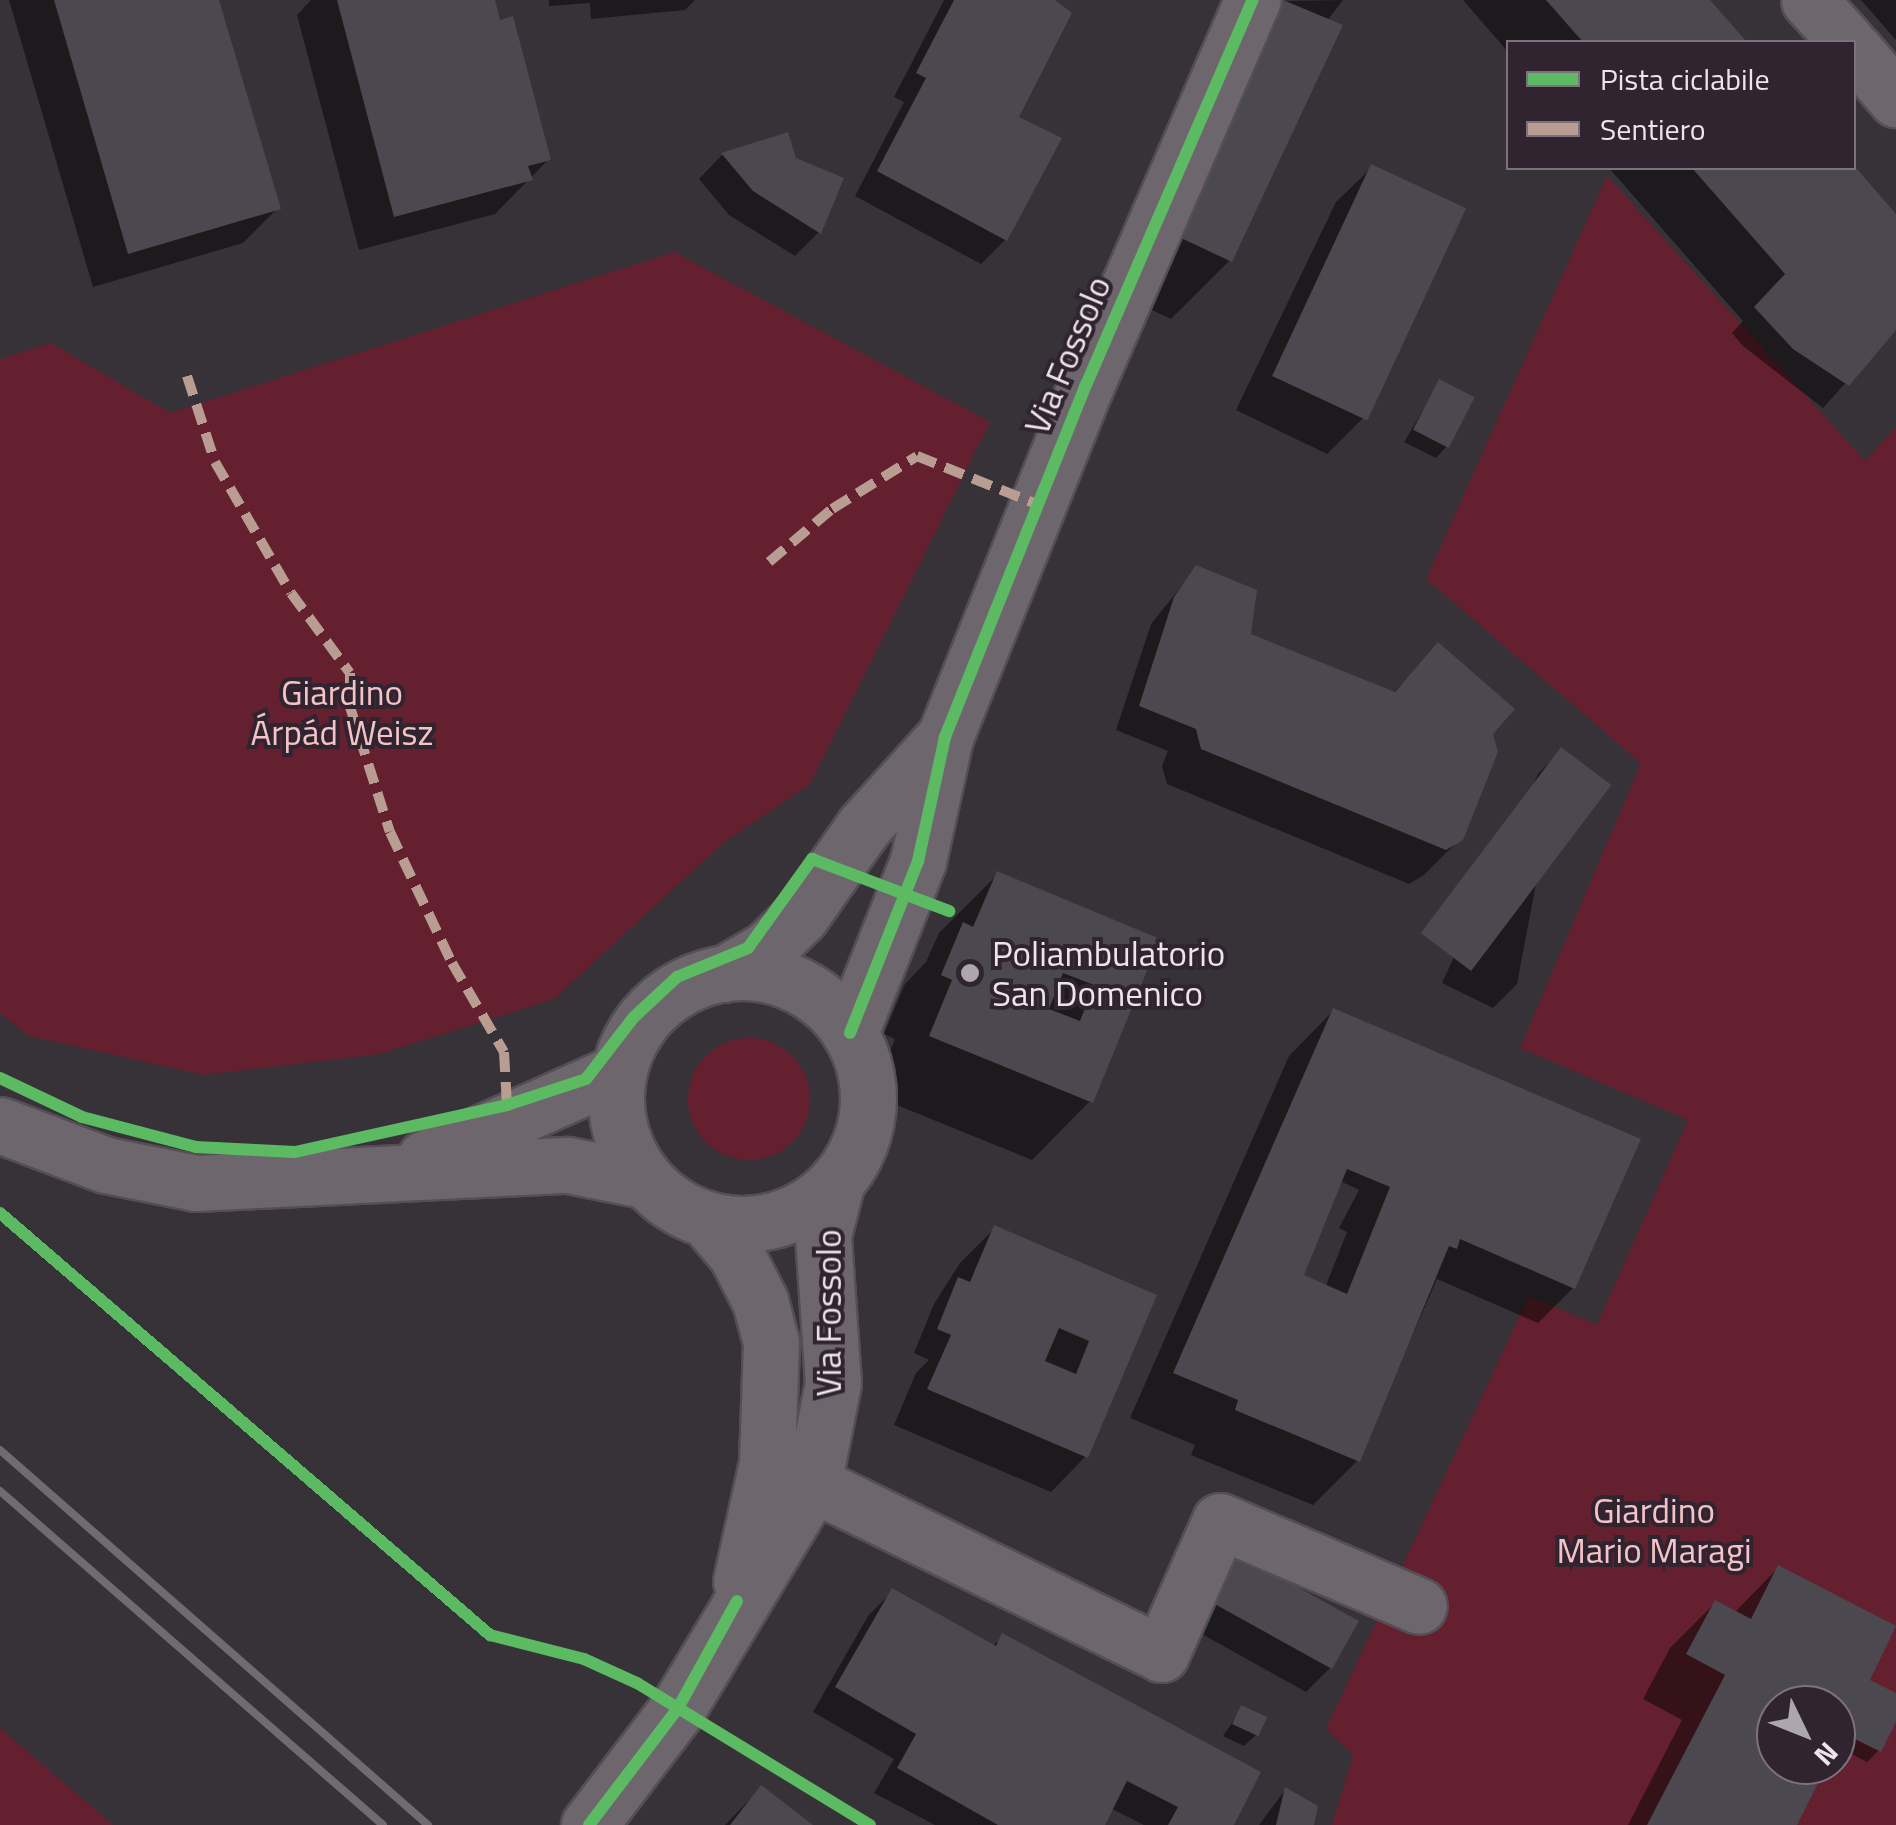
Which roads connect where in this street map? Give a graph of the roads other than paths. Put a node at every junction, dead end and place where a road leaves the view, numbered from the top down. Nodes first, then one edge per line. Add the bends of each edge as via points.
1 (1253, 0) edge
2 (1809, 0) edge
3 (1845, 40) edge
4 (1856, 52) edge
5 (1896, 98) edge
6 (945, 737) junction
7 (724, 974) junction
8 (850, 1033) junction
9 (618, 1072) junction
10 (0, 1125) edge
11 (396, 1170) junction
12 (644, 1180) junction
13 (837, 1181) junction
14 (707, 1220) junction
15 (813, 1484) junction
16 (737, 1602) junction
17 (1418, 1606) dead end
18 (589, 1825) edge

1 - 6 street, Via Fossolo via 1086,386
2 - 3 street
4 - 5 street
6 - 7 street, Via Fossolo via 864,826 801,916 768,949
6 - 8 street, Via Fossolo via 918,861
7 - 8 street via 754,972 798,984
7 - 9 street via 687,985 656,1006 632,1036
8 - 13 street via 864,1069 868,1110 852,1160
9 - 11 street
9 - 12 street via 616,1110 624,1146
10 - 11 street via 106,1165 196,1183 293,1182
11 - 12 street via 568,1166
12 - 14 street via 672,1204
13 - 14 street via 800,1211 754,1224
13 - 15 street, Via Fossolo via 823,1235 833,1383
14 - 16 street, Via Fossolo via 736,1254 760,1300 772,1356 766,1463
15 - 16 street, Via Fossolo via 784,1540
15 - 17 street via 1161,1654 1220,1522
16 - 18 street, Via Fossolo via 678,1708

